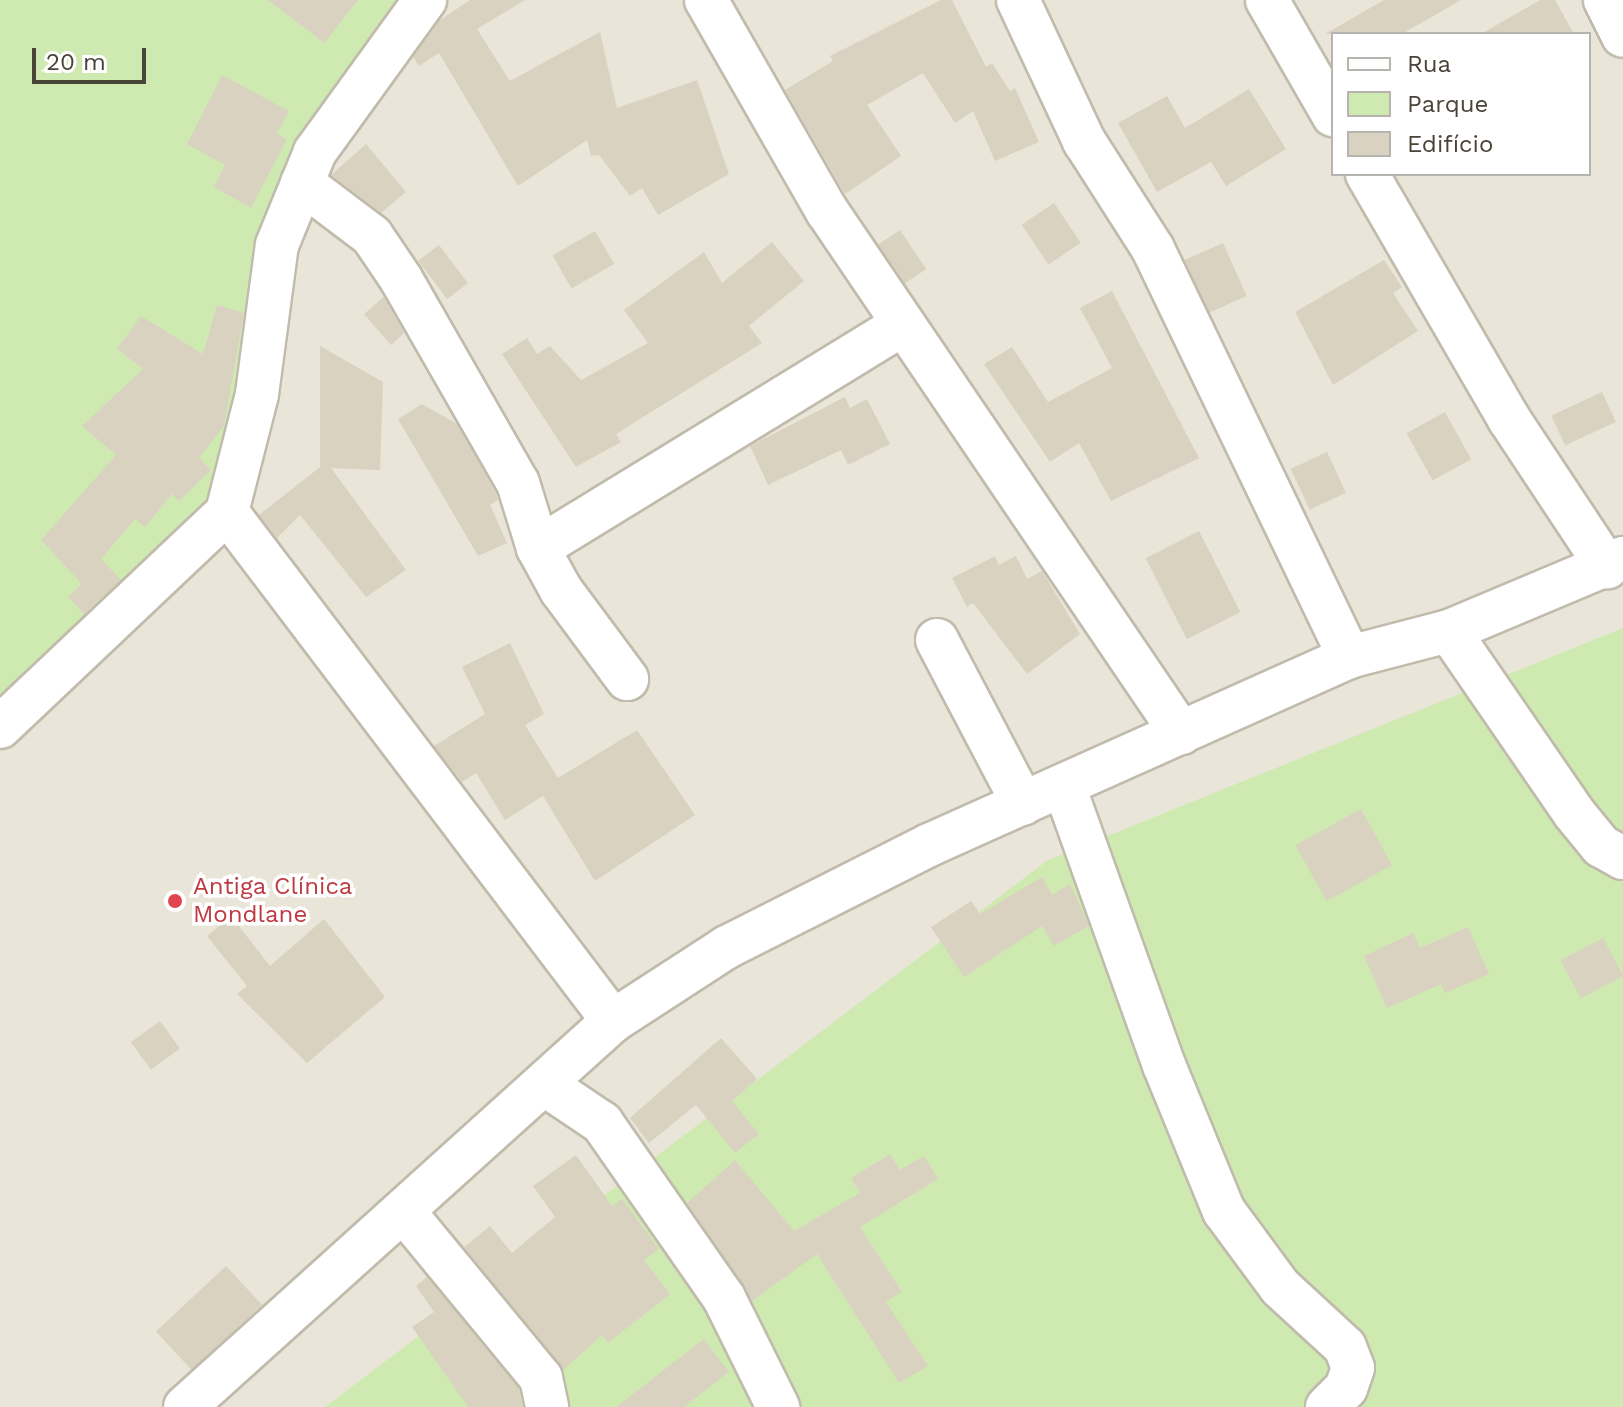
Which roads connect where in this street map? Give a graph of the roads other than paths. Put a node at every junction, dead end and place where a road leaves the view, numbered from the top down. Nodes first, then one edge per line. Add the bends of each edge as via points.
1 (425, 0) edge
2 (706, 0) edge
3 (1018, 0) edge
4 (1267, 0) edge
5 (1605, 0) edge
6 (1623, 36) edge
7 (1331, 112) edge
8 (1368, 176) edge
9 (302, 183) junction
10 (903, 324) junction
11 (227, 512) junction
12 (538, 548) junction
13 (1615, 562) edge
14 (1449, 631) junction
15 (937, 640) dead end
16 (1349, 657) junction
17 (627, 679) dead end
18 (0, 727) edge
19 (1181, 733) junction
20 (1064, 786) junction
21 (1023, 804) junction
22 (1623, 858) edge
23 (613, 1021) junction
24 (544, 1084) junction
25 (405, 1213) junction
26 (185, 1407) edge
27 (547, 1407) edge
28 (778, 1407) edge
29 (1327, 1407) edge

1 - 9 street via 333,126
2 - 10 street via 827,211
3 - 16 street via 1084,141 1153,249
4 - 7 street
5 - 6 street
8 - 13 street via 1509,419
9 - 11 street via 277,245 257,394
9 - 12 street via 372,236 401,279 518,483
10 - 12 street
10 - 19 street
11 - 18 street
11 - 23 street
12 - 17 street
13 - 14 street
14 - 16 street
14 - 22 street via 1574,813 1601,846
15 - 21 street
16 - 19 street
19 - 20 street
20 - 21 street
20 - 29 street via 1164,1065 1224,1211 1280,1287 1345,1347 1353,1368 1346,1388
21 - 23 street via 727,947
23 - 24 street
24 - 25 street
24 - 28 street via 602,1123 724,1298
25 - 26 street
25 - 27 street via 541,1378

